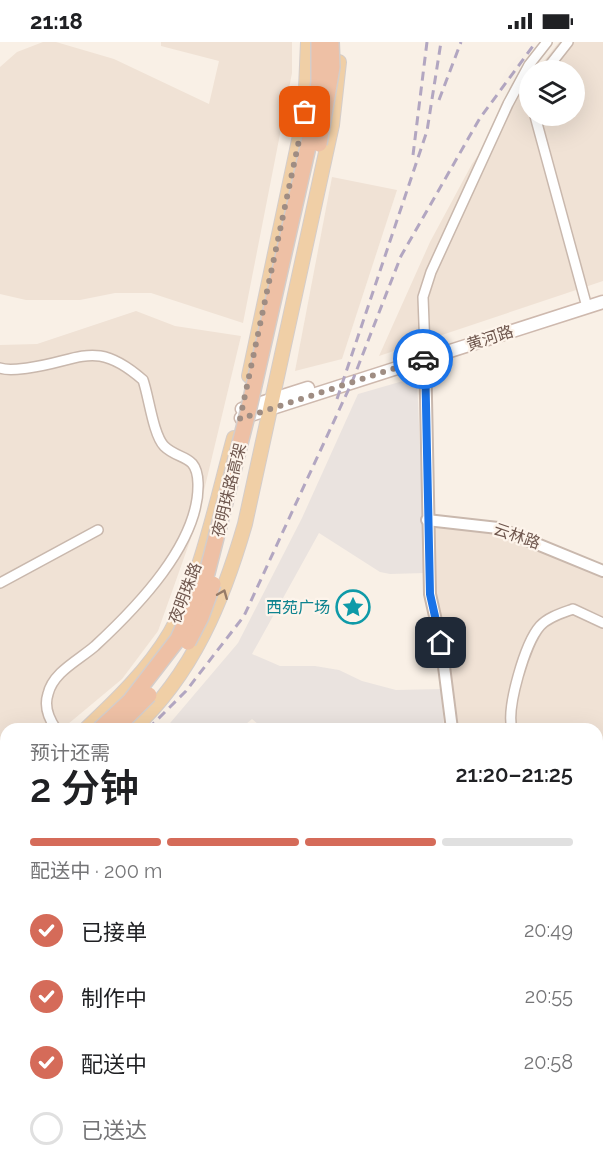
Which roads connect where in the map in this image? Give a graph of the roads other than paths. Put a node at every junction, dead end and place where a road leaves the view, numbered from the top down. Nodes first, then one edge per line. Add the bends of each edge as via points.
1 (308, 42) edge
2 (319, 42) edge
3 (331, 42) edge
4 (338, 42) edge
5 (547, 42) edge
6 (568, 42) edge
7 (554, 60) edge
8 (538, 126) edge
9 (603, 293) edge
10 (603, 302) edge
11 (586, 303) junction
12 (425, 354) junction
13 (0, 369) edge
14 (269, 405) junction
15 (241, 414) junction
16 (426, 520) junction
17 (98, 530) dead end
18 (603, 571) edge
19 (0, 583) edge
20 (603, 624) edge
21 (53, 723) edge
22 (92, 723) edge
23 (106, 723) edge
24 (121, 723) edge
25 (138, 723) edge
26 (451, 723) edge
27 (511, 723) edge

1 - 15 main road, 夜明珠路 via 305,112
2 - 23 highway, 夜明珠路高架, bridge via 319,82 312,129 207,573 178,639 130,701
3 - 24 highway, 夜明珠路高架, bridge via 332,68 325,116 215,578 201,617 183,650 155,688
4 - 14 main road, 夜明珠路 via 332,125
5 - 12 street via 508,104 431,272 423,297
6 - 7 street
8 - 11 street
9 - 11 main road, 黄河路
10 - 11 main road, 黄河路
11 - 12 main road, 黄河路
12 - 14 main road, 黄河路
12 - 16 street
13 - 21 street via 36,366 80,355 114,360 143,381 158,435 165,446 188,458 195,467 198,483 196,505 183,538 146,596 60,674 48,693 47,709
14 - 15 main road, 黄河路
25 -> 14 main road, 夜明珠路 via 171,687 214,615 245,524
15 - 22 main road, 夜明珠路 via 184,604 169,634 141,673
16 - 18 street, 云林路 via 498,528
16 - 26 street via 430,594
17 - 19 street
20 - 27 street via 573,609 540,626 514,693

